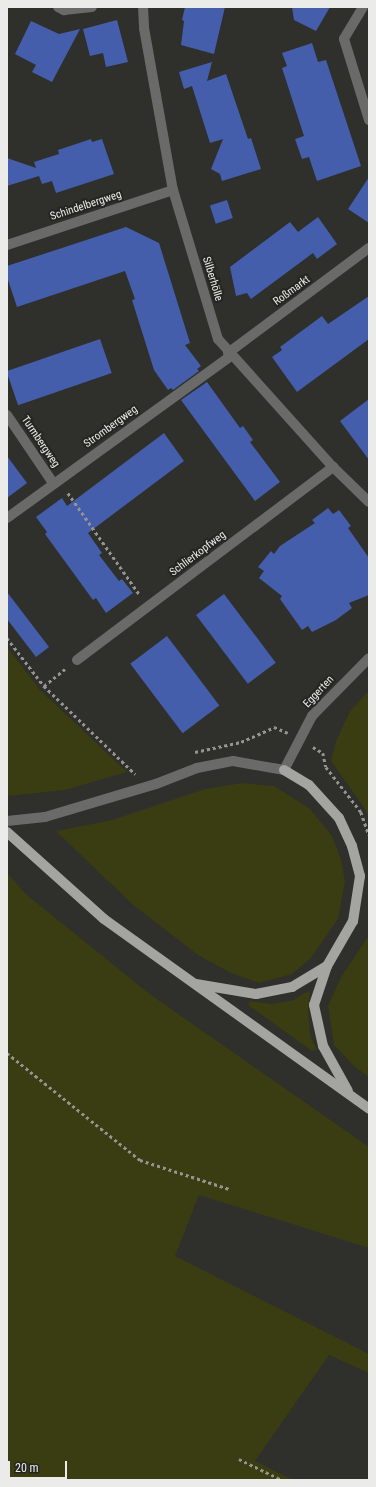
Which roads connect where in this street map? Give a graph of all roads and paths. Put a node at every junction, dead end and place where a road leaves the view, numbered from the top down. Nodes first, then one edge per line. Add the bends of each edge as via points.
1 (58, 7) edge
2 (92, 7) edge
3 (143, 7) edge
4 (363, 7) edge
5 (369, 120) edge
6 (173, 190) junction
7 (7, 245) edge
8 (369, 248) edge
9 (229, 354) junction
10 (7, 415) edge
11 (333, 467) junction
12 (56, 481) junction
13 (369, 502) edge
14 (7, 518) edge
15 (148, 606) junction
16 (7, 638) edge
17 (369, 658) edge
18 (76, 660) joint
19 (44, 686) junction
20 (300, 738) junction
21 (284, 770) junction
22 (136, 775) dead end
23 (7, 821) edge
24 (7, 832) edge
25 (369, 835) edge
26 (327, 966) junction
27 (193, 984) junction
28 (8, 1054) edge
29 (7, 1058) edge
30 (350, 1094) junction
31 (369, 1109) edge
32 (229, 1189) dead end
33 (239, 1460) dead end
34 (282, 1480) edge

1 - 2 street via 64,10
3 - 6 street, Silberhölle via 144,28
4 - 5 street via 344,39
6 - 7 street, Schindelbergweg
6 - 9 street, Silberhölle via 218,339
8 - 9 street, Roßmarkt
9 - 11 street, Silberhölle
9 - 12 street, Strombergweg
10 - 12 street, Turmbergweg
11 - 13 street, Silberhölle
11 - 15 street, Schlierkopfweg
12 - 14 street, Strombergweg
12 - 15 path
15 - 18 street, Schlierkopfweg
16 - 19 path
17 - 20 street, Eggerten via 312,716
18 - 19 path
19 - 22 path
20 - 21 street, Eggerten
20 - 25 path via 323,753 326,767 361,812
21 - 23 street via 233,761 197,768 156,784 45,817
21 - 26 main road via 309,785 339,818 352,846 360,876 353,921
24 - 27 main road via 104,919
26 - 27 main road via 292,988 256,994
26 - 30 main road via 314,1005 322,1046
27 - 30 main road
28 - 29 path
28 - 32 path via 140,1160
30 - 31 main road
33 - 34 path

